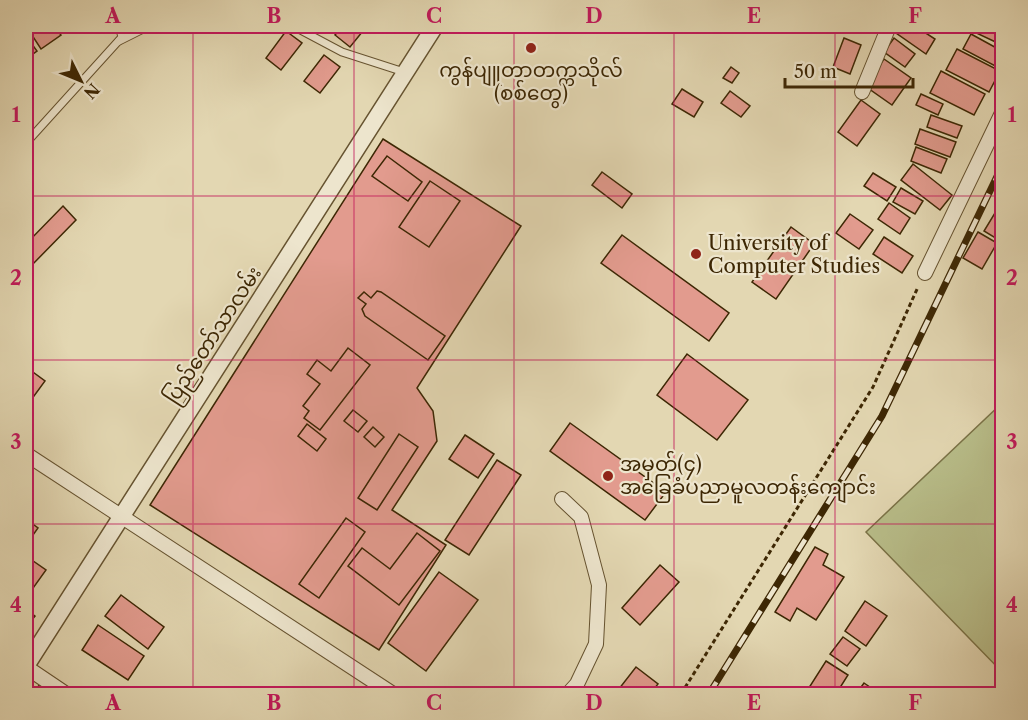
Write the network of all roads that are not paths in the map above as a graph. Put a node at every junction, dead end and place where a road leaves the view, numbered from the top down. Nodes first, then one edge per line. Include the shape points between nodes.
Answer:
1 (119, 26) edge
2 (149, 26) edge
3 (293, 26) edge
4 (435, 26) edge
5 (889, 26) edge
6 (117, 42) junction
7 (405, 73) junction
8 (861, 92) dead end
9 (1002, 113) edge
10 (26, 142) edge
11 (925, 273) road end
12 (26, 454) edge
13 (562, 499) dead end
14 (121, 517) junction
15 (26, 667) edge
16 (66, 694) edge
17 (393, 694) edge
18 (568, 694) edge

1 - 6 lane via 122,37
2 - 6 lane
3 - 7 lane via 342,52
4 - 7 street, ပြည်တော်သာလမ်း
5 - 8 street
6 - 10 lane
7 - 14 street, ပြည်တော်သာလမ်း
9 - 11 street
12 - 14 street
13 - 18 street via 581,518 599,585 596,644
14 - 15 street, ပြည်တော်သာလမ်း
14 - 17 street
15 - 16 street

